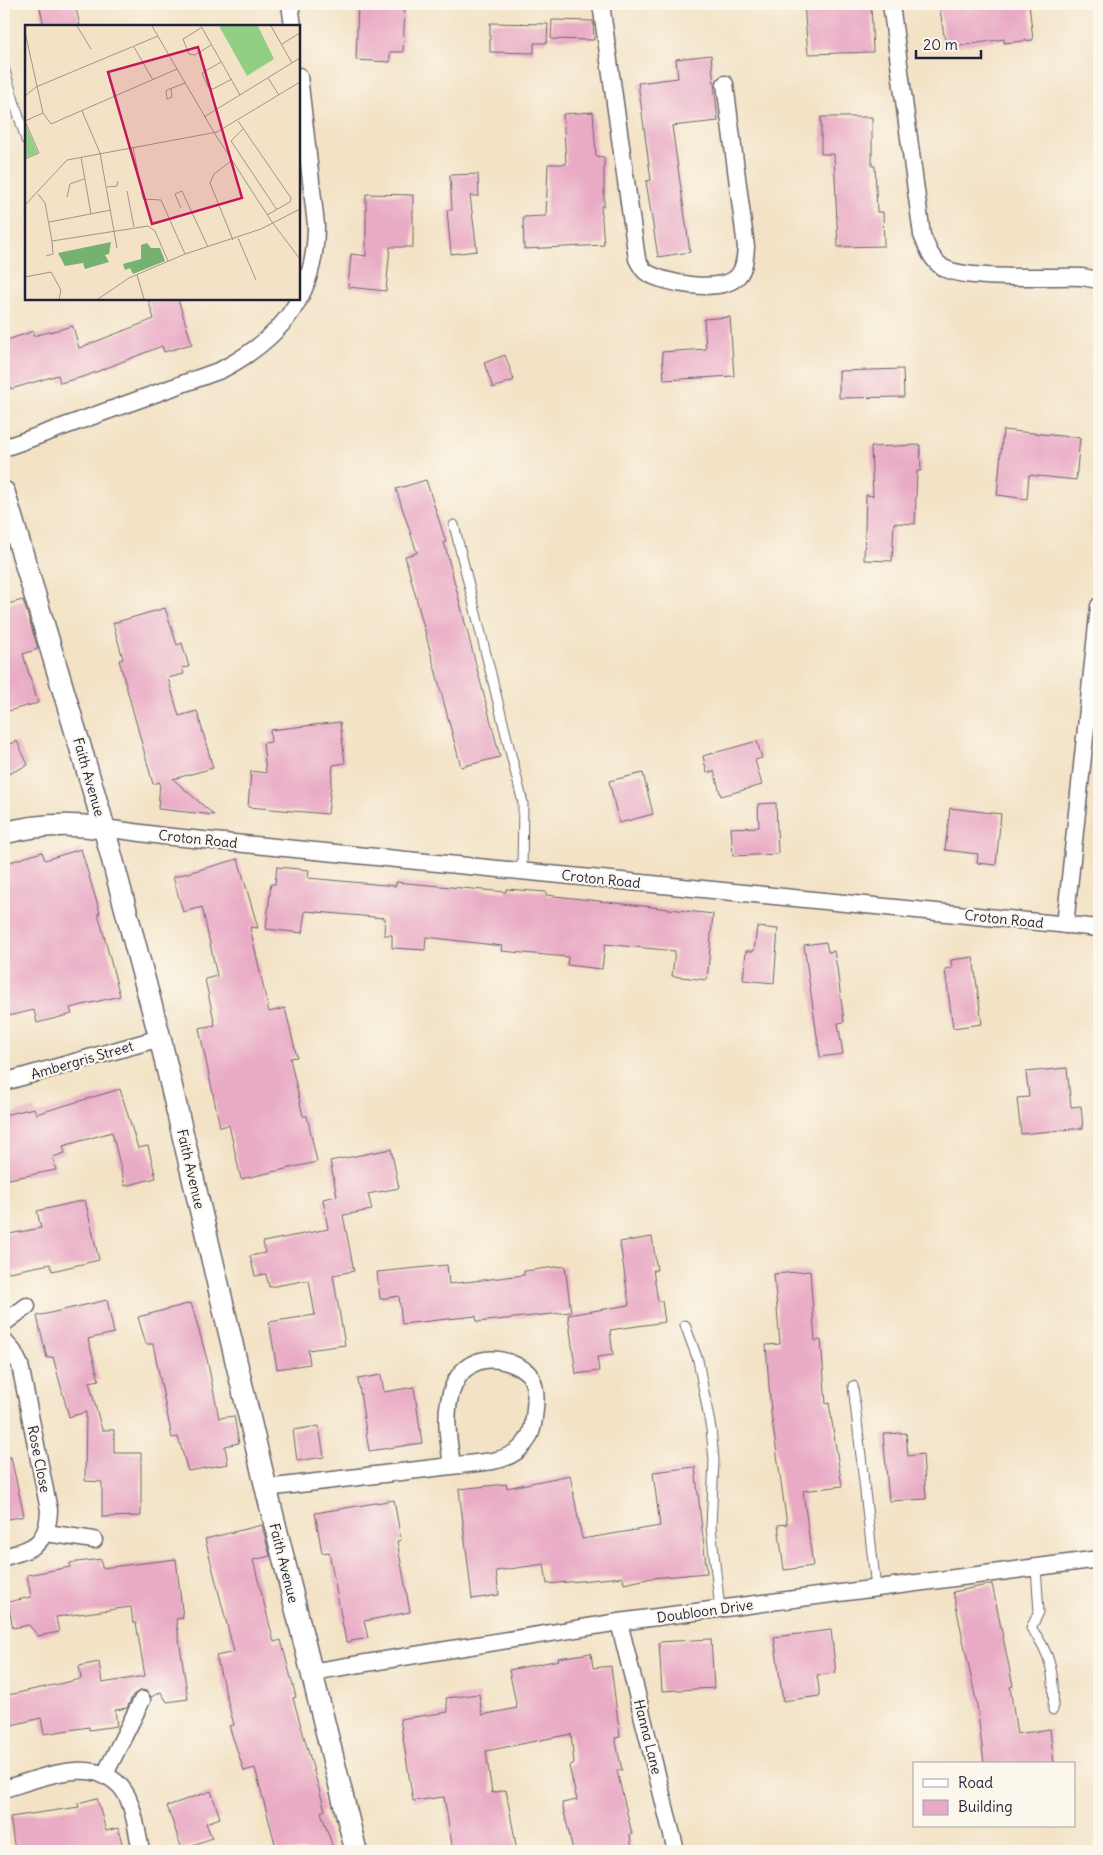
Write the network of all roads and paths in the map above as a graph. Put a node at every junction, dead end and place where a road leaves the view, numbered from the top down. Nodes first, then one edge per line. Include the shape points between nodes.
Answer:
1 (290, 4) edge
2 (601, 4) edge
3 (890, 4) edge
4 (293, 25) edge
5 (4, 68) edge
6 (725, 84) dead end
7 (300, 85) edge
8 (25, 137) edge
9 (1099, 280) edge
10 (300, 299) edge
11 (299, 300) edge
12 (4, 448) edge
13 (4, 492) edge
14 (454, 525) dead end
15 (1099, 606) edge
16 (1095, 693) edge
17 (104, 828) junction
18 (4, 833) edge
19 (522, 871) junction
20 (1065, 925) junction
21 (1099, 928) edge
22 (160, 1038) junction
23 (4, 1082) edge
24 (27, 1306) dead end
25 (4, 1322) edge
26 (685, 1325) dead end
27 (4, 1340) edge
28 (854, 1386) dead end
29 (452, 1464) junction
30 (266, 1488) junction
31 (46, 1533) junction
32 (94, 1540) dead end
33 (4, 1557) edge
34 (1099, 1558) edge
35 (1036, 1567) junction
36 (876, 1588) junction
37 (720, 1609) junction
38 (619, 1622) junction
39 (311, 1672) junction
40 (142, 1700) dead end
41 (1053, 1710) dead end
42 (104, 1776) junction
43 (4, 1789) edge
44 (141, 1851) edge
45 (356, 1851) edge
46 (676, 1851) edge

1 - 4 street
2 - 6 street via 637,259 643,270 652,275 689,285 707,285 730,282 743,269 746,247
3 - 9 street via 922,235 933,259 951,272 969,275
5 - 8 lane
7 - 10 street via 316,225 316,246
11 - 12 street via 278,329 261,345 221,370
13 - 17 street, Faith Avenue
14 - 19 lane via 523,803
15 - 16 street
16 - 20 street
17 - 18 street via 57,824
17 - 19 street, Croton Road
17 - 22 street, Faith Avenue
19 - 20 street, Croton Road
20 - 21 street, Croton Road
22 - 23 street, Ambergris Street
22 - 30 street, Faith Avenue
24 - 25 street
26 - 37 lane via 698,1360 711,1429 714,1460 711,1528
27 - 31 street, Rose Close via 20,1365 48,1503
28 - 36 lane
29 - 29 street via 448,1421 453,1386 460,1374 482,1360 495,1359 523,1368 531,1378 536,1408 532,1432 526,1442 500,1459
29 - 30 street
30 - 39 street, Faith Avenue
31 - 32 street
31 - 33 street via 32,1547
34 - 35 street, Doubloon Drive
35 - 36 street, Doubloon Drive
35 - 41 lane via 1040,1612 1031,1628 1043,1643 1051,1666 1055,1686
36 - 37 street, Doubloon Drive
37 - 38 street, Doubloon Drive
38 - 39 street, Doubloon Drive
38 - 46 street, Hanna Lane
39 - 45 street, Faith Avenue
40 - 42 street
42 - 43 street via 70,1771
42 - 44 street via 126,1794

